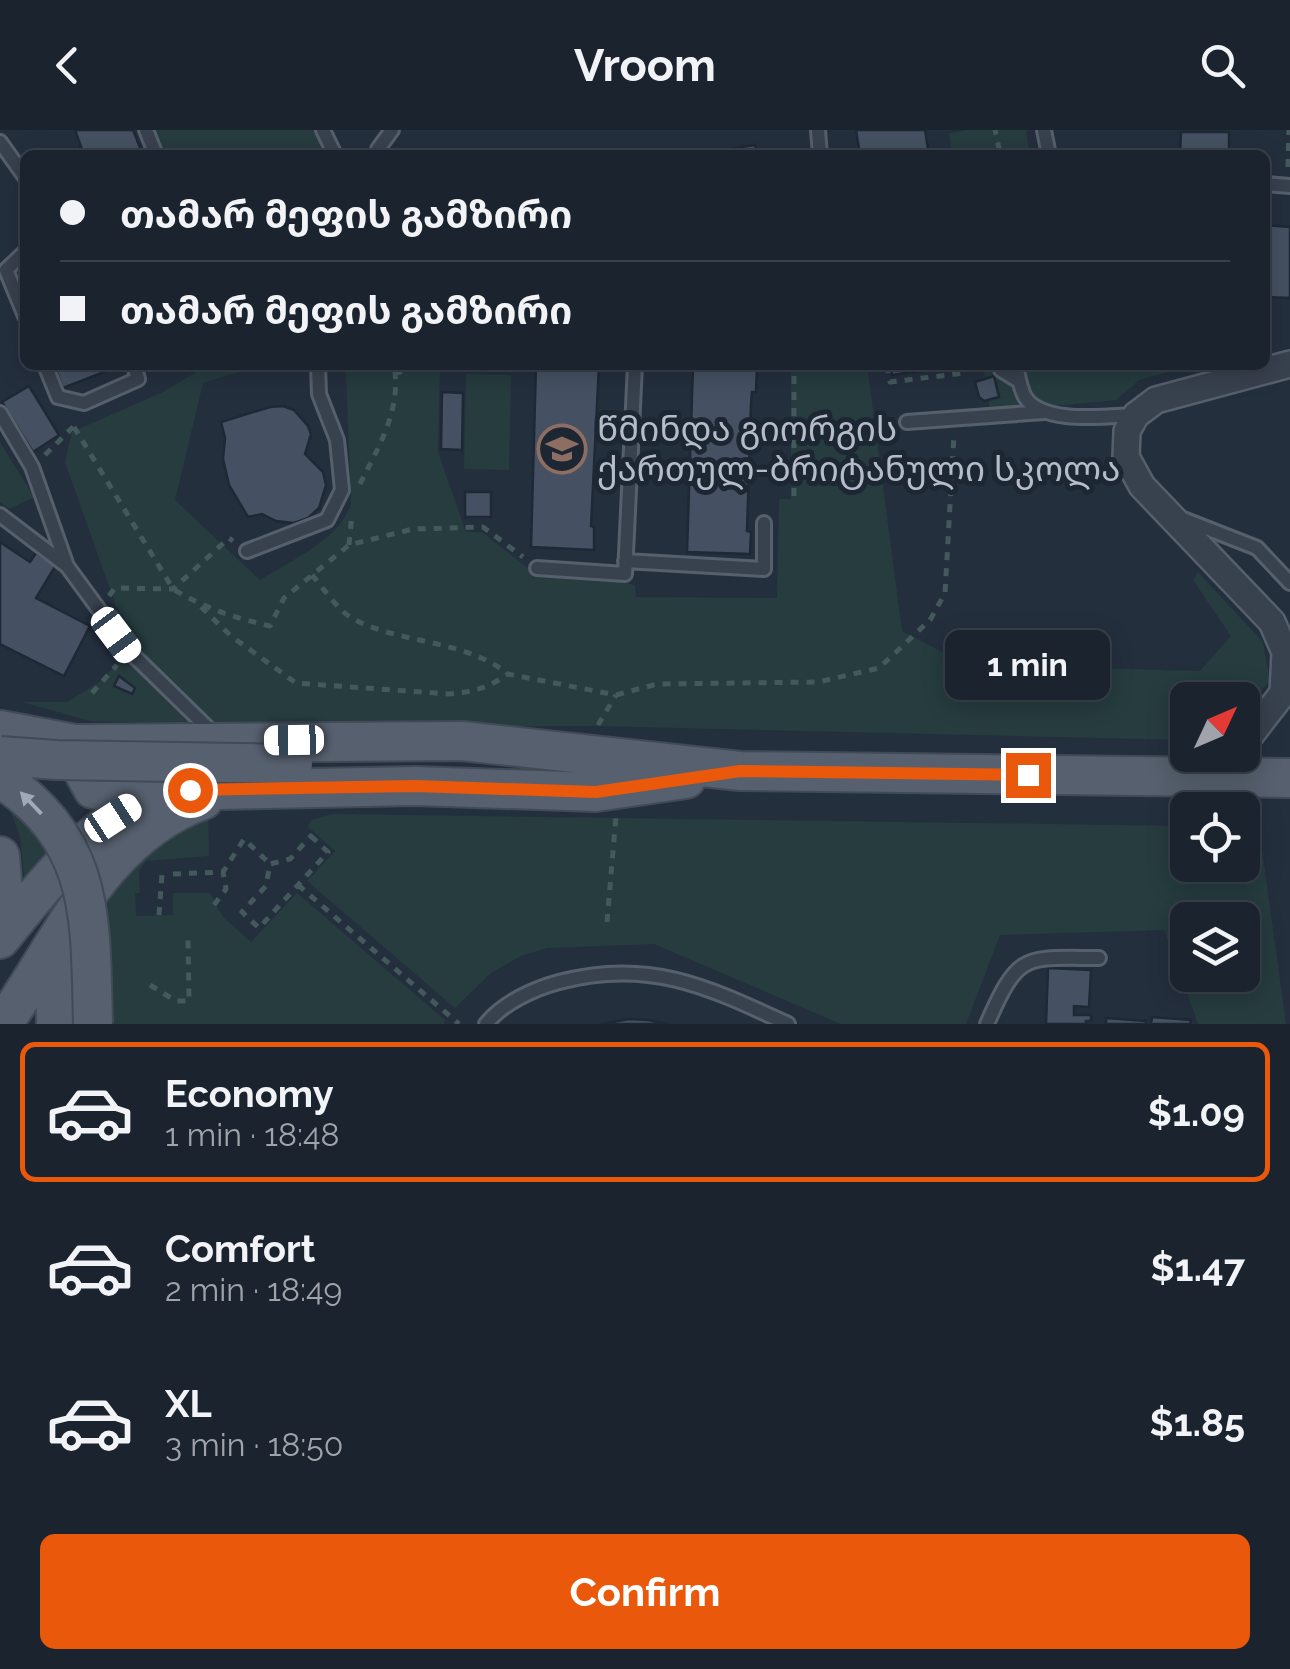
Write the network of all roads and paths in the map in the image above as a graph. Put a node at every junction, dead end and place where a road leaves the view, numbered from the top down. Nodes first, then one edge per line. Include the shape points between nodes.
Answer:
1 (392, 130) edge
2 (1289, 130) edge
3 (0, 142) edge
4 (378, 149) dead end
5 (20, 170) edge
6 (1289, 186) edge
7 (20, 257) edge
8 (20, 304) edge
9 (47, 370) edge
10 (135, 370) edge
11 (318, 370) edge
12 (395, 370) edge
13 (634, 370) edge
14 (794, 370) edge
15 (888, 370) edge
16 (964, 370) edge
17 (1002, 370) edge
18 (1017, 370) edge
19 (1268, 370) edge
20 (1019, 380) junction
21 (1044, 412) junction
22 (0, 413) edge
23 (1136, 415) junction
24 (956, 418) junction
25 (907, 422) dead end
26 (40, 460) dead end
27 (794, 496) dead end
28 (356, 497) dead end
29 (353, 510) dead end
30 (1168, 512) junction
31 (0, 515) edge
32 (764, 522) dead end
33 (222, 544) dead end
34 (348, 545) junction
35 (247, 552) dead end
36 (625, 561) junction
37 (67, 566) junction
38 (537, 568) joint
39 (312, 575) junction
40 (1290, 583) edge
41 (173, 589) junction
42 (199, 605) junction
43 (104, 618) junction
44 (508, 674) junction
45 (616, 694) junction
46 (1260, 723) edge
47 (0, 730) edge
48 (598, 740) junction
49 (222, 742) junction
50 (128, 744) junction
51 (0, 756) edge
52 (1170, 767) edge
53 (740, 771) junction
54 (1258, 772) edge
55 (0, 778) edge
56 (1290, 778) edge
57 (235, 788) junction
58 (167, 791) junction
59 (616, 803) dead end
60 (0, 856) edge
61 (270, 864) junction
62 (222, 872) junction
63 (162, 874) dead end
64 (173, 874) dead end
65 (298, 885) junction
66 (214, 905) dead end
67 (159, 915) dead end
68 (607, 922) dead end
69 (0, 927) edge
70 (63, 930) junction
71 (188, 938) dead end
72 (0, 940) edge
73 (1099, 958) dead end
74 (150, 985) dead end
75 (3, 1024) edge
76 (56, 1024) edge
77 (93, 1024) edge
78 (459, 1024) edge
79 (486, 1024) edge
80 (788, 1024) edge
81 (987, 1024) edge

1 - 4 lane
2 - 6 path
3 - 5 lane
7 - 8 lane via 6,270
9 - 10 lane via 58,397 84,403 138,379
11 - 35 lane via 342,490 326,520
12 - 28 path via 394,410
13 - 36 lane
14 - 27 path
15 - 16 path via 890,382
17 - 20 lane
18 - 20 lane
19 - 23 street via 1156,400
20 - 21 lane via 1026,400
21 - 23 lane
21 - 24 lane
22 - 37 lane via 32,467
23 - 30 street via 1127,431 1126,457
24 - 25 lane
24 - 45 path via 945,594 930,620 878,668 818,682 656,684
26 - 41 path via 74,427
29 - 34 path
30 - 40 lane via 1257,548
30 - 46 street via 1272,622 1285,652 1283,694
31 - 37 lane
32 - 36 lane via 764,570
33 - 41 path
34 - 38 path via 412,529 484,526
34 - 39 path
36 - 38 lane via 624,574
37 - 43 lane
39 - 42 path via 284,598 270,626
39 - 44 path via 351,619 494,662
41 - 42 path
41 - 43 path via 115,588 104,603 110,609
42 - 44 path via 296,682 449,694 490,686
43 - 49 lane
44 - 45 path
45 - 48 path
47 - 50 main road via 76,744
48 - 49 main road
48 - 51 main road, bridge via 452,763
48 - 53 main road
49 - 50 main road
50 - 58 main road via 87,758 81,767 92,789
52 - 53 main road
53 - 57 main road via 596,792
54 - 56 main road
77 -> 55 main road, bridge via 89,912 78,871 38,809
57 - 58 main road
57 - 70 main road via 181,808 140,834 108,865
58 - 72 main road via 113,818
59 - 68 path
60 - 69 main road
61 - 62 path via 244,840
61 - 65 path via 290,859 311,836 328,852
61 - 65 path via 266,886 242,912 259,928
62 - 64 path
62 - 66 path via 226,889
63 - 67 path
65 - 78 path
70 - 75 main road
70 - 76 main road
71 - 74 path via 188,1001 176,1002
73 - 81 lane via 1035,958 1015,971
79 - 80 lane via 543,986 647,972 712,989

